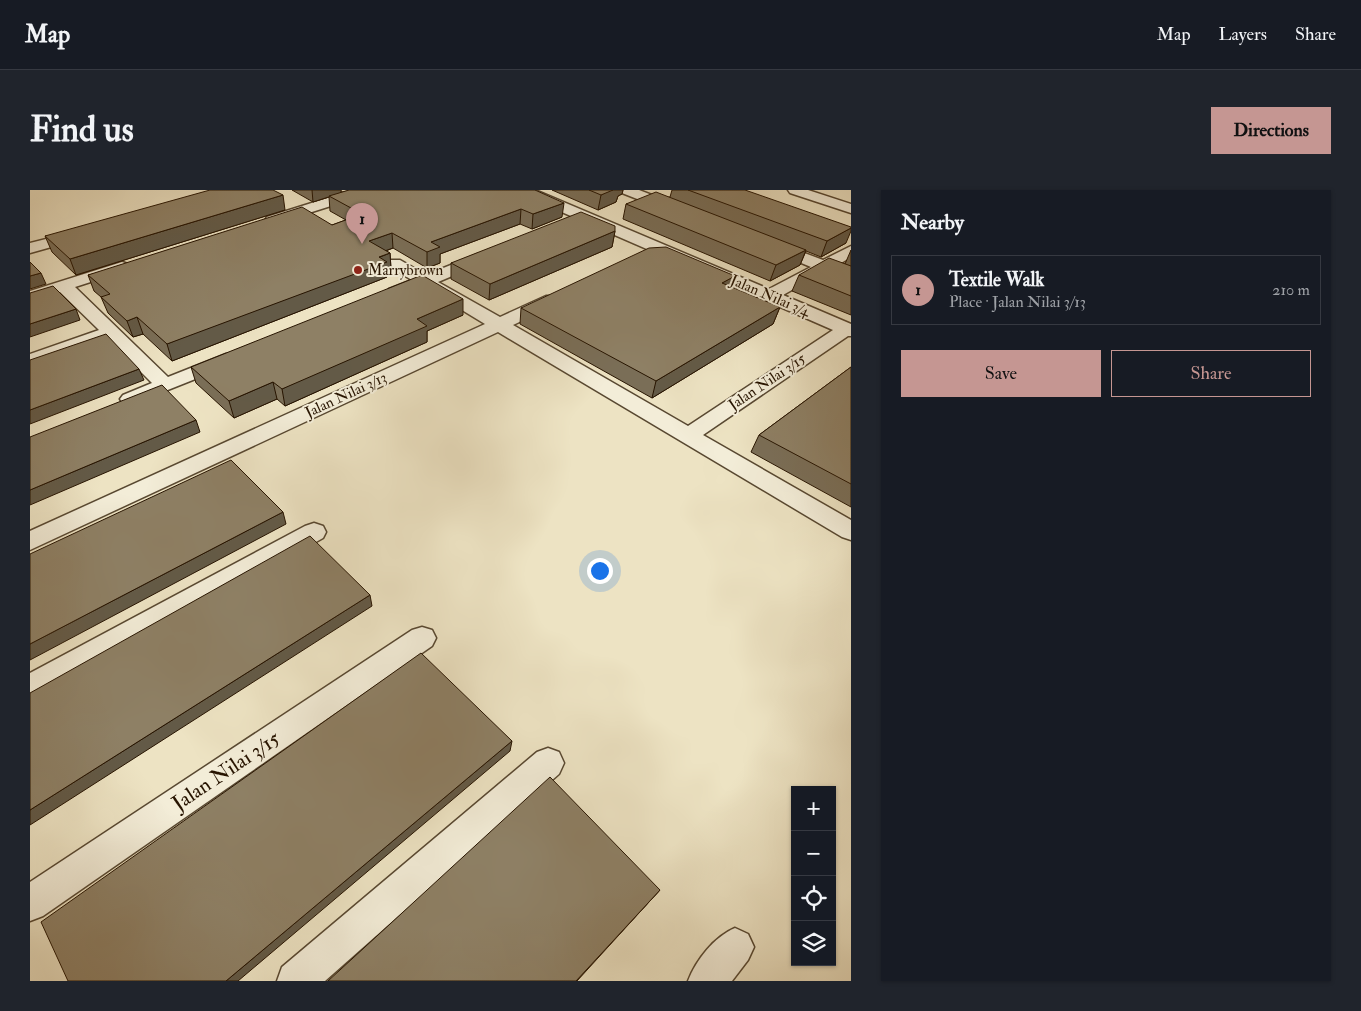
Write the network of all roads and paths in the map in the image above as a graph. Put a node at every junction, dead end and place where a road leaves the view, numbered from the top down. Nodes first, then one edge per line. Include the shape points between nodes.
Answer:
1 (368, 190) edge
2 (523, 190) edge
3 (627, 190) edge
4 (794, 190) edge
5 (668, 193) dead end
6 (288, 200) dead end
7 (652, 200) junction
8 (636, 206) edge
9 (851, 209) edge
10 (304, 210) junction
11 (688, 214) edge
12 (612, 215) dead end
13 (319, 219) edge
14 (590, 219) junction
15 (566, 223) edge
16 (258, 224) edge
17 (95, 230) edge
18 (760, 242) edge
19 (30, 248) edge
20 (662, 249) junction
21 (851, 251) edge
22 (496, 252) edge
23 (636, 261) edge
24 (138, 262) edge
25 (394, 263) dead end
26 (824, 266) junction
27 (851, 277) edge
28 (424, 281) junction
29 (64, 286) junction
30 (567, 293) edge
31 (30, 296) edge
32 (769, 296) junction
33 (378, 300) edge
34 (498, 325) junction
35 (849, 330) edge
36 (111, 332) junction
37 (239, 355) edge
38 (30, 360) edge
39 (165, 385) junction
40 (111, 406) edge
41 (688, 435) junction
42 (851, 531) edge
43 (314, 532) dead end
44 (30, 542) edge
45 (422, 638) dead end
46 (30, 688) edge
47 (548, 762) dead end
48 (30, 903) edge
49 (735, 947) dead end
50 (296, 981) edge
51 (707, 981) edge

1 - 10 street
2 - 14 street, Jalan Nilai 3/4
3 - 7 street
4 - 9 street
5 - 7 street
6 - 10 street
7 - 8 street
7 - 11 street
10 - 13 street
10 - 16 street
12 - 14 street
14 - 15 street
14 - 20 street, Jalan Nilai 3/4
17 - 19 street
18 - 26 street
20 - 23 street
20 - 32 street, Jalan Nilai 3/4
21 - 26 street
22 - 28 street
24 - 29 street
25 - 28 street
26 - 27 street
26 - 32 street
28 - 33 street
28 - 34 street
29 - 31 street
29 - 36 street
30 - 34 street, Jalan Nilai 3/13
32 - 35 street, Jalan Nilai 3/4
34 - 41 street
34 - 44 street, Jalan Nilai 3/13
35 - 41 street, Jalan Nilai 3/15
36 - 38 street
36 - 39 street
37 - 39 street
39 - 40 lane
41 - 42 street
43 - 46 street
45 - 48 street, Jalan Nilai 3/15
47 - 50 street
49 - 51 street

